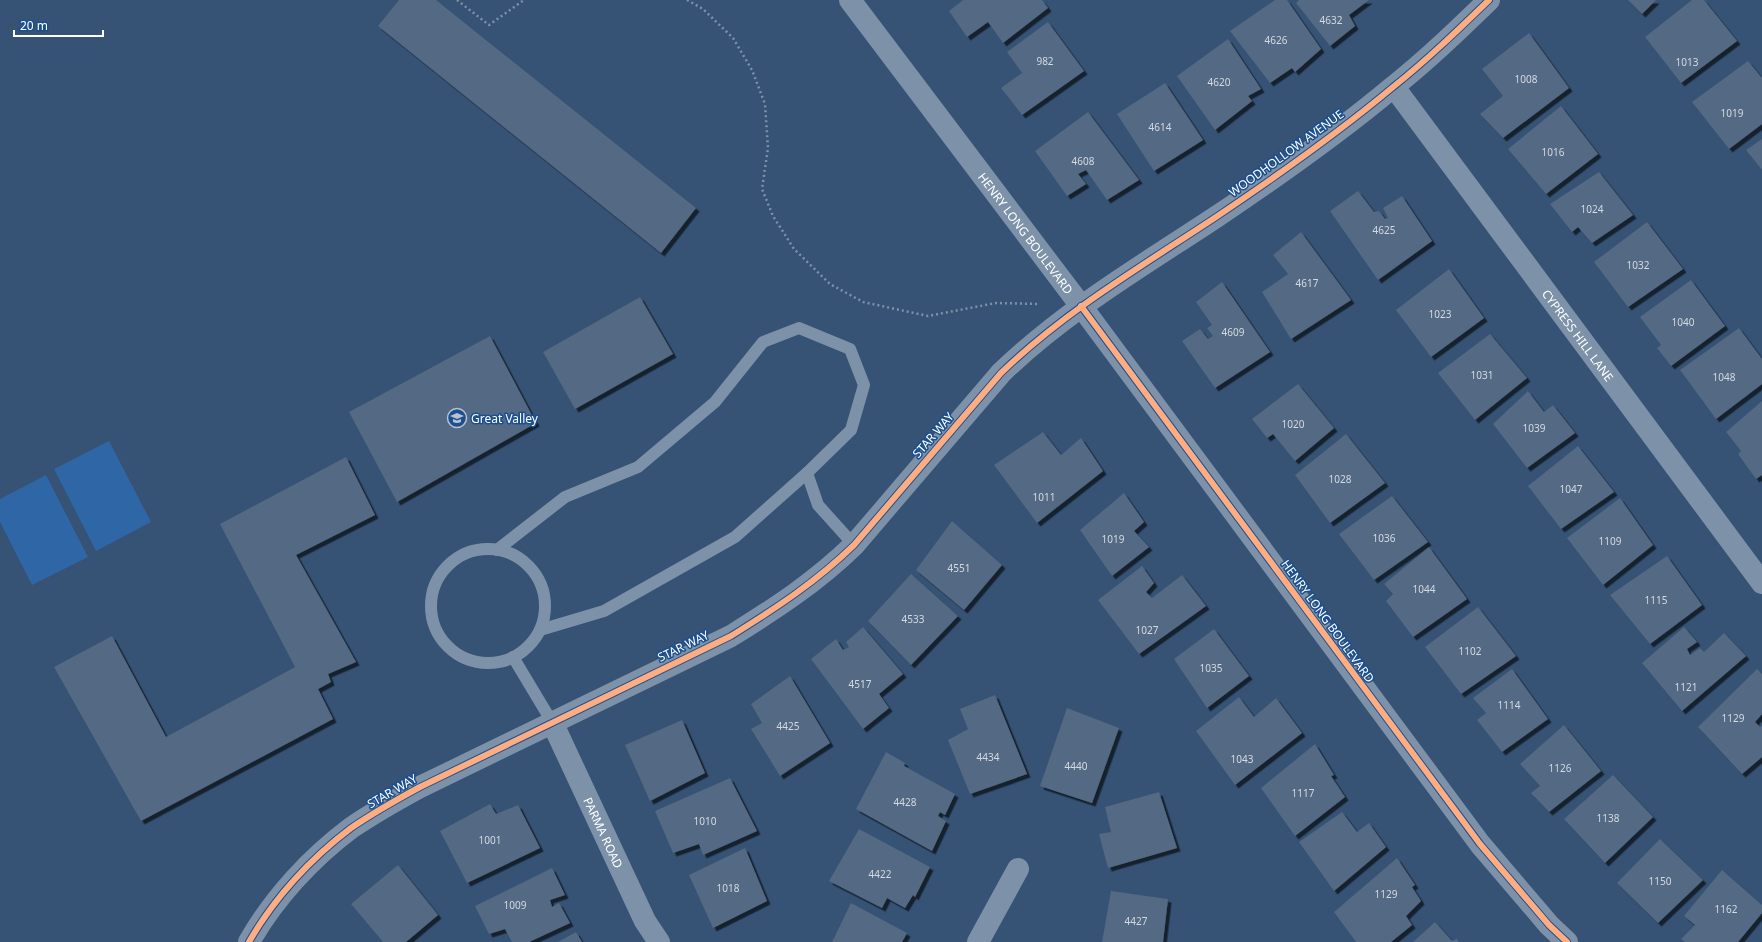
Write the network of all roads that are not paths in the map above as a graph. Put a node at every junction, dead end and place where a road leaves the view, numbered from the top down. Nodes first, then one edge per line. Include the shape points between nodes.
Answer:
1 (850, 0) edge
2 (1490, 0) edge
3 (1394, 87) junction
4 (1081, 306) junction
5 (807, 473) junction
6 (854, 545) junction
7 (497, 550) junction
8 (1762, 583) edge
9 (540, 630) junction
10 (513, 657) junction
11 (552, 722) junction
12 (1018, 869) dead end
13 (249, 942) edge
14 (659, 942) edge
15 (978, 942) edge
16 (1567, 942) edge

1 - 4 street, HENRY LONG BOULEVARD
2 - 3 street, WOODHOLLOW AVENUE
3 - 4 street, WOODHOLLOW AVENUE via 1286,169
3 - 8 street, CYPRESS HILL LANE
4 - 6 street, STAR WAY via 1001,373
4 - 16 street, HENRY LONG BOULEVARD via 1480,844
5 - 6 lane via 818,505
5 - 7 lane via 851,430 864,385 850,349 800,328 763,342 715,402 638,467 565,497
5 - 9 lane via 735,537 604,611
6 - 11 street, STAR WAY via 805,588 731,636
7 - 9 lane via 514,555 528,565 539,579 545,613
7 - 10 lane via 472,552 450,564 436,584 432,608 438,632 445,643 465,658 489,663 502,662
9 - 10 lane via 529,646
10 - 11 lane
11 - 13 street, STAR WAY via 420,787 352,828 318,856 289,888
11 - 14 street, PARMA ROAD via 645,921
12 - 15 street

